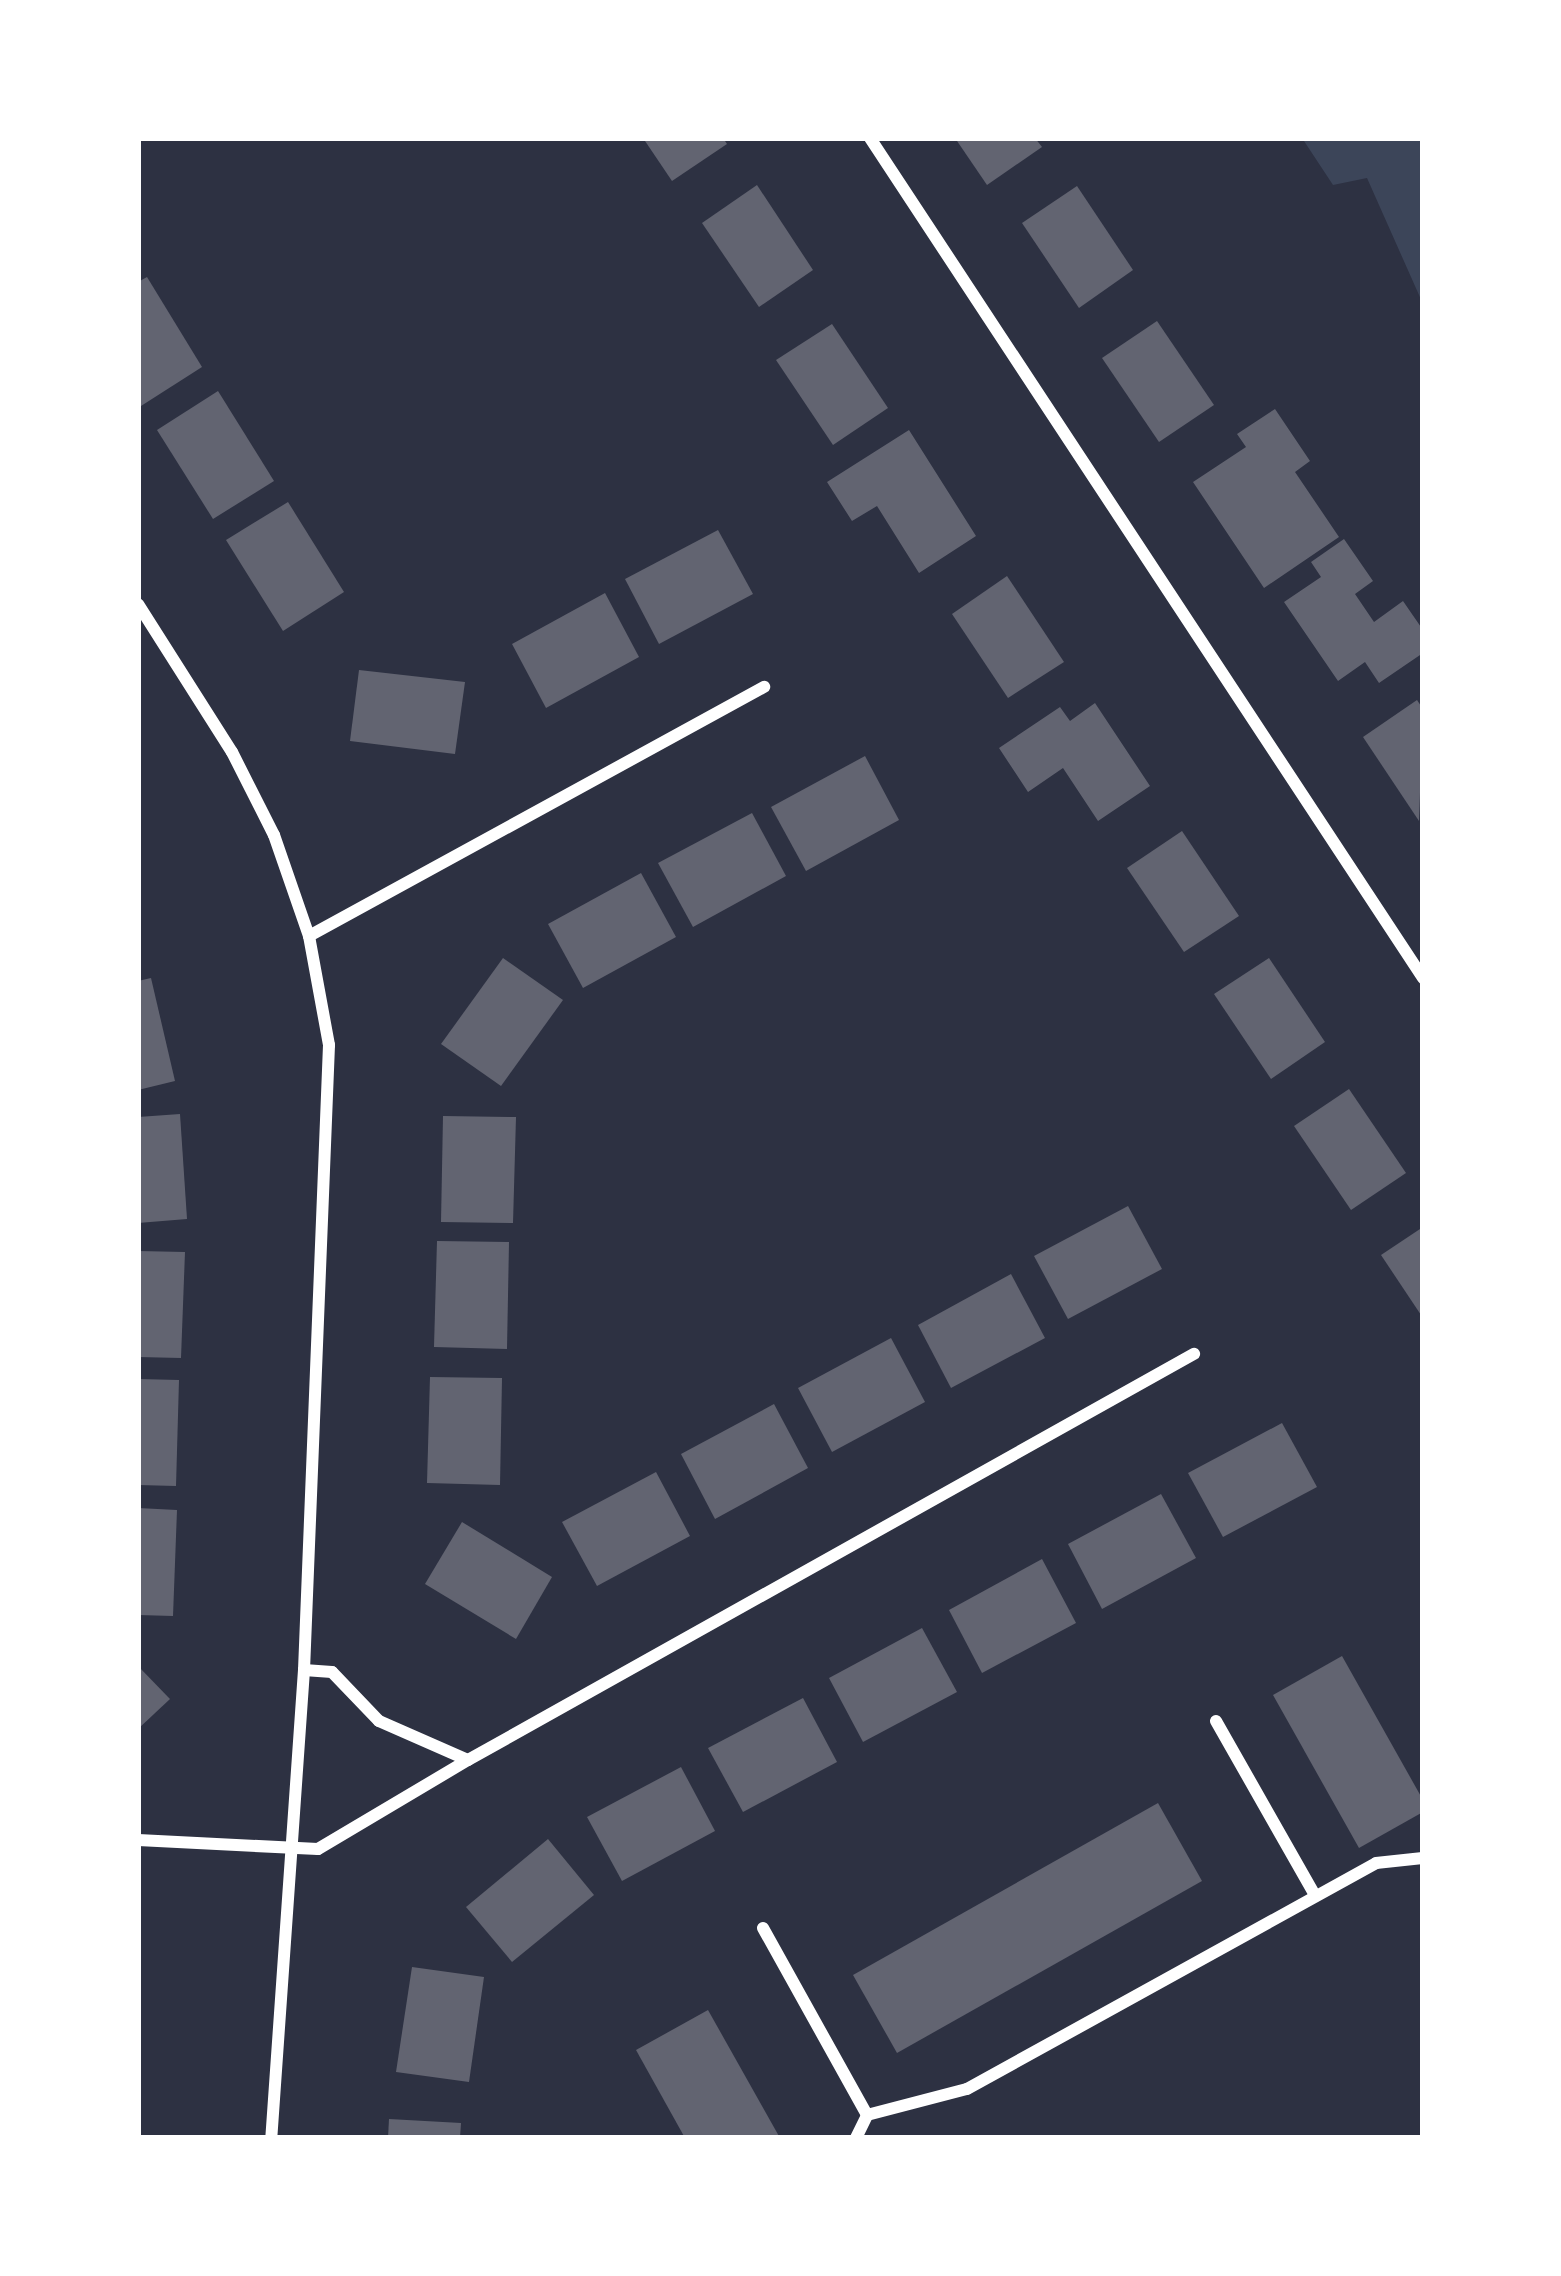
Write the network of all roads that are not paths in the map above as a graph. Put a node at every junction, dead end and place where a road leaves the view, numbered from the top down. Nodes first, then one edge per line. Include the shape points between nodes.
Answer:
1 (870, 138) edge
2 (138, 604) edge
3 (764, 687) dead end
4 (309, 936) junction
5 (1423, 978) edge
6 (1194, 1354) dead end
7 (304, 1670) junction
8 (1216, 1721) dead end
9 (468, 1760) junction
10 (138, 1840) edge
11 (293, 1849) junction
12 (1423, 1858) edge
13 (1315, 1895) junction
14 (763, 1928) dead end
15 (868, 2115) junction
16 (272, 2138) edge
17 (856, 2138) edge

1 - 5 street
2 - 4 street via 257,799
3 - 4 street
4 - 7 street via 332,1112
6 - 9 street
7 - 9 street via 332,1672 379,1721
7 - 11 street
8 - 13 street
9 - 11 street via 318,1849
10 - 11 street
11 - 16 street
12 - 13 street via 1376,1864
13 - 15 street via 967,2089
14 - 15 street
15 - 17 street

